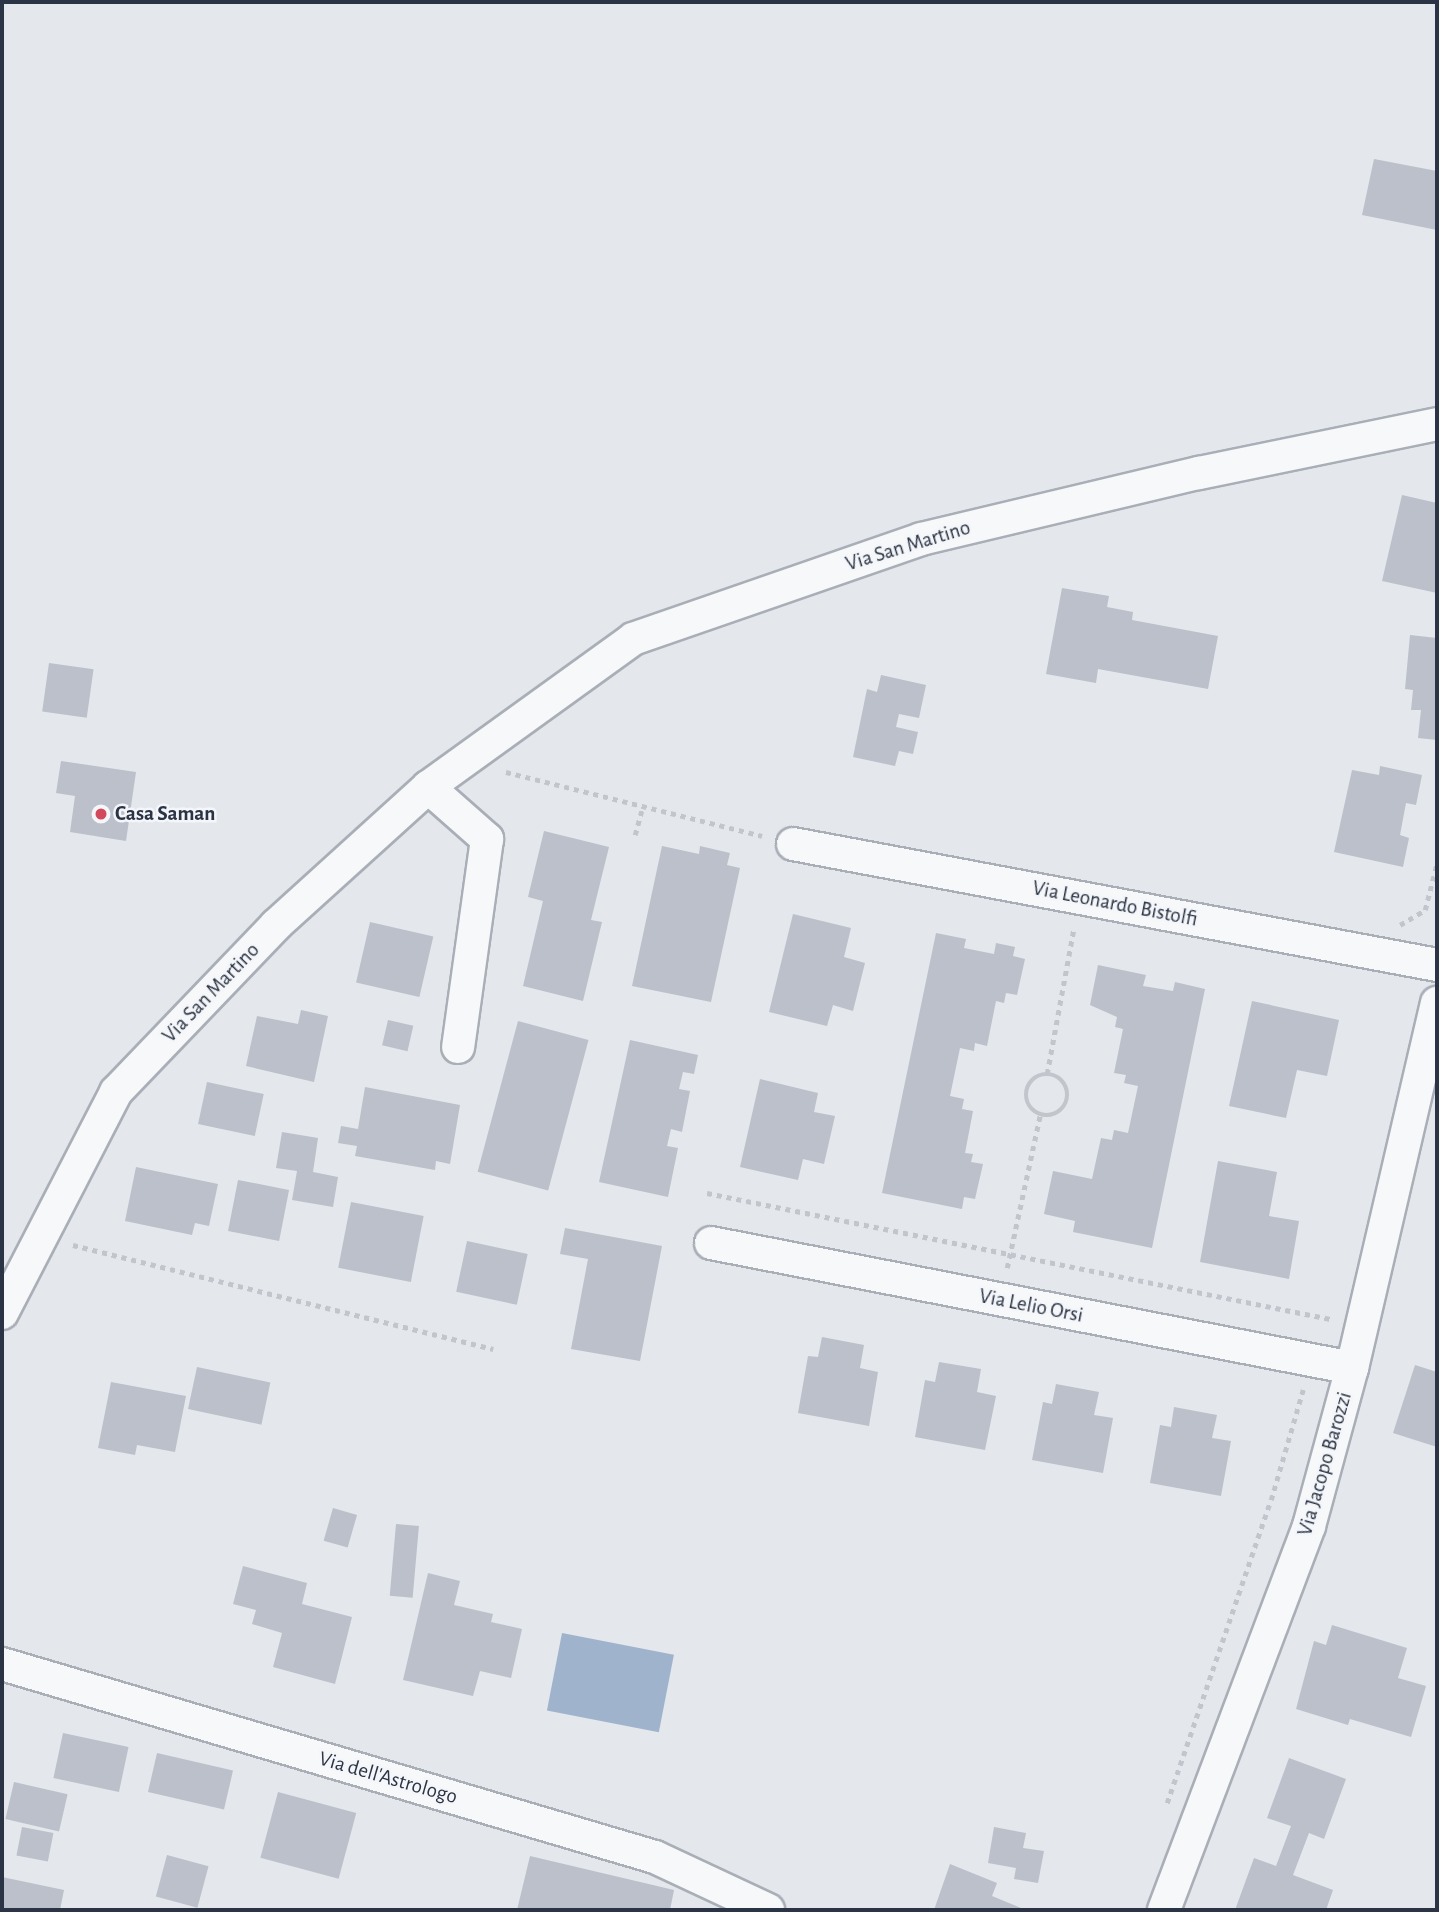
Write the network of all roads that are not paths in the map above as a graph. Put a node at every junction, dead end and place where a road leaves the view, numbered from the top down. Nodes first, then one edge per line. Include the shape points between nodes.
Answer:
1 (1437, 424) edge
2 (428, 787) junction
3 (793, 844) road end
4 (1437, 965) edge
5 (1437, 1003) edge
6 (458, 1047) dead end
7 (711, 1243) dead end
8 (2, 1313) edge
9 (1352, 1368) junction
10 (2, 1664) edge
11 (768, 1910) edge
12 (1164, 1910) edge

1 - 2 street, Via San Martino via 1199,473 908,543 633,639
2 - 6 street via 487,839
2 - 8 street, Via San Martino via 276,925 116,1092
3 - 4 street, Via Leonardo Bistolfi
5 - 9 street, Via Jacopo Barozzi
7 - 9 street, Via Lelio Orsi
9 - 12 street, Via Jacopo Barozzi via 1309,1526
10 - 11 street, Via dell'Astrologo via 655,1857

